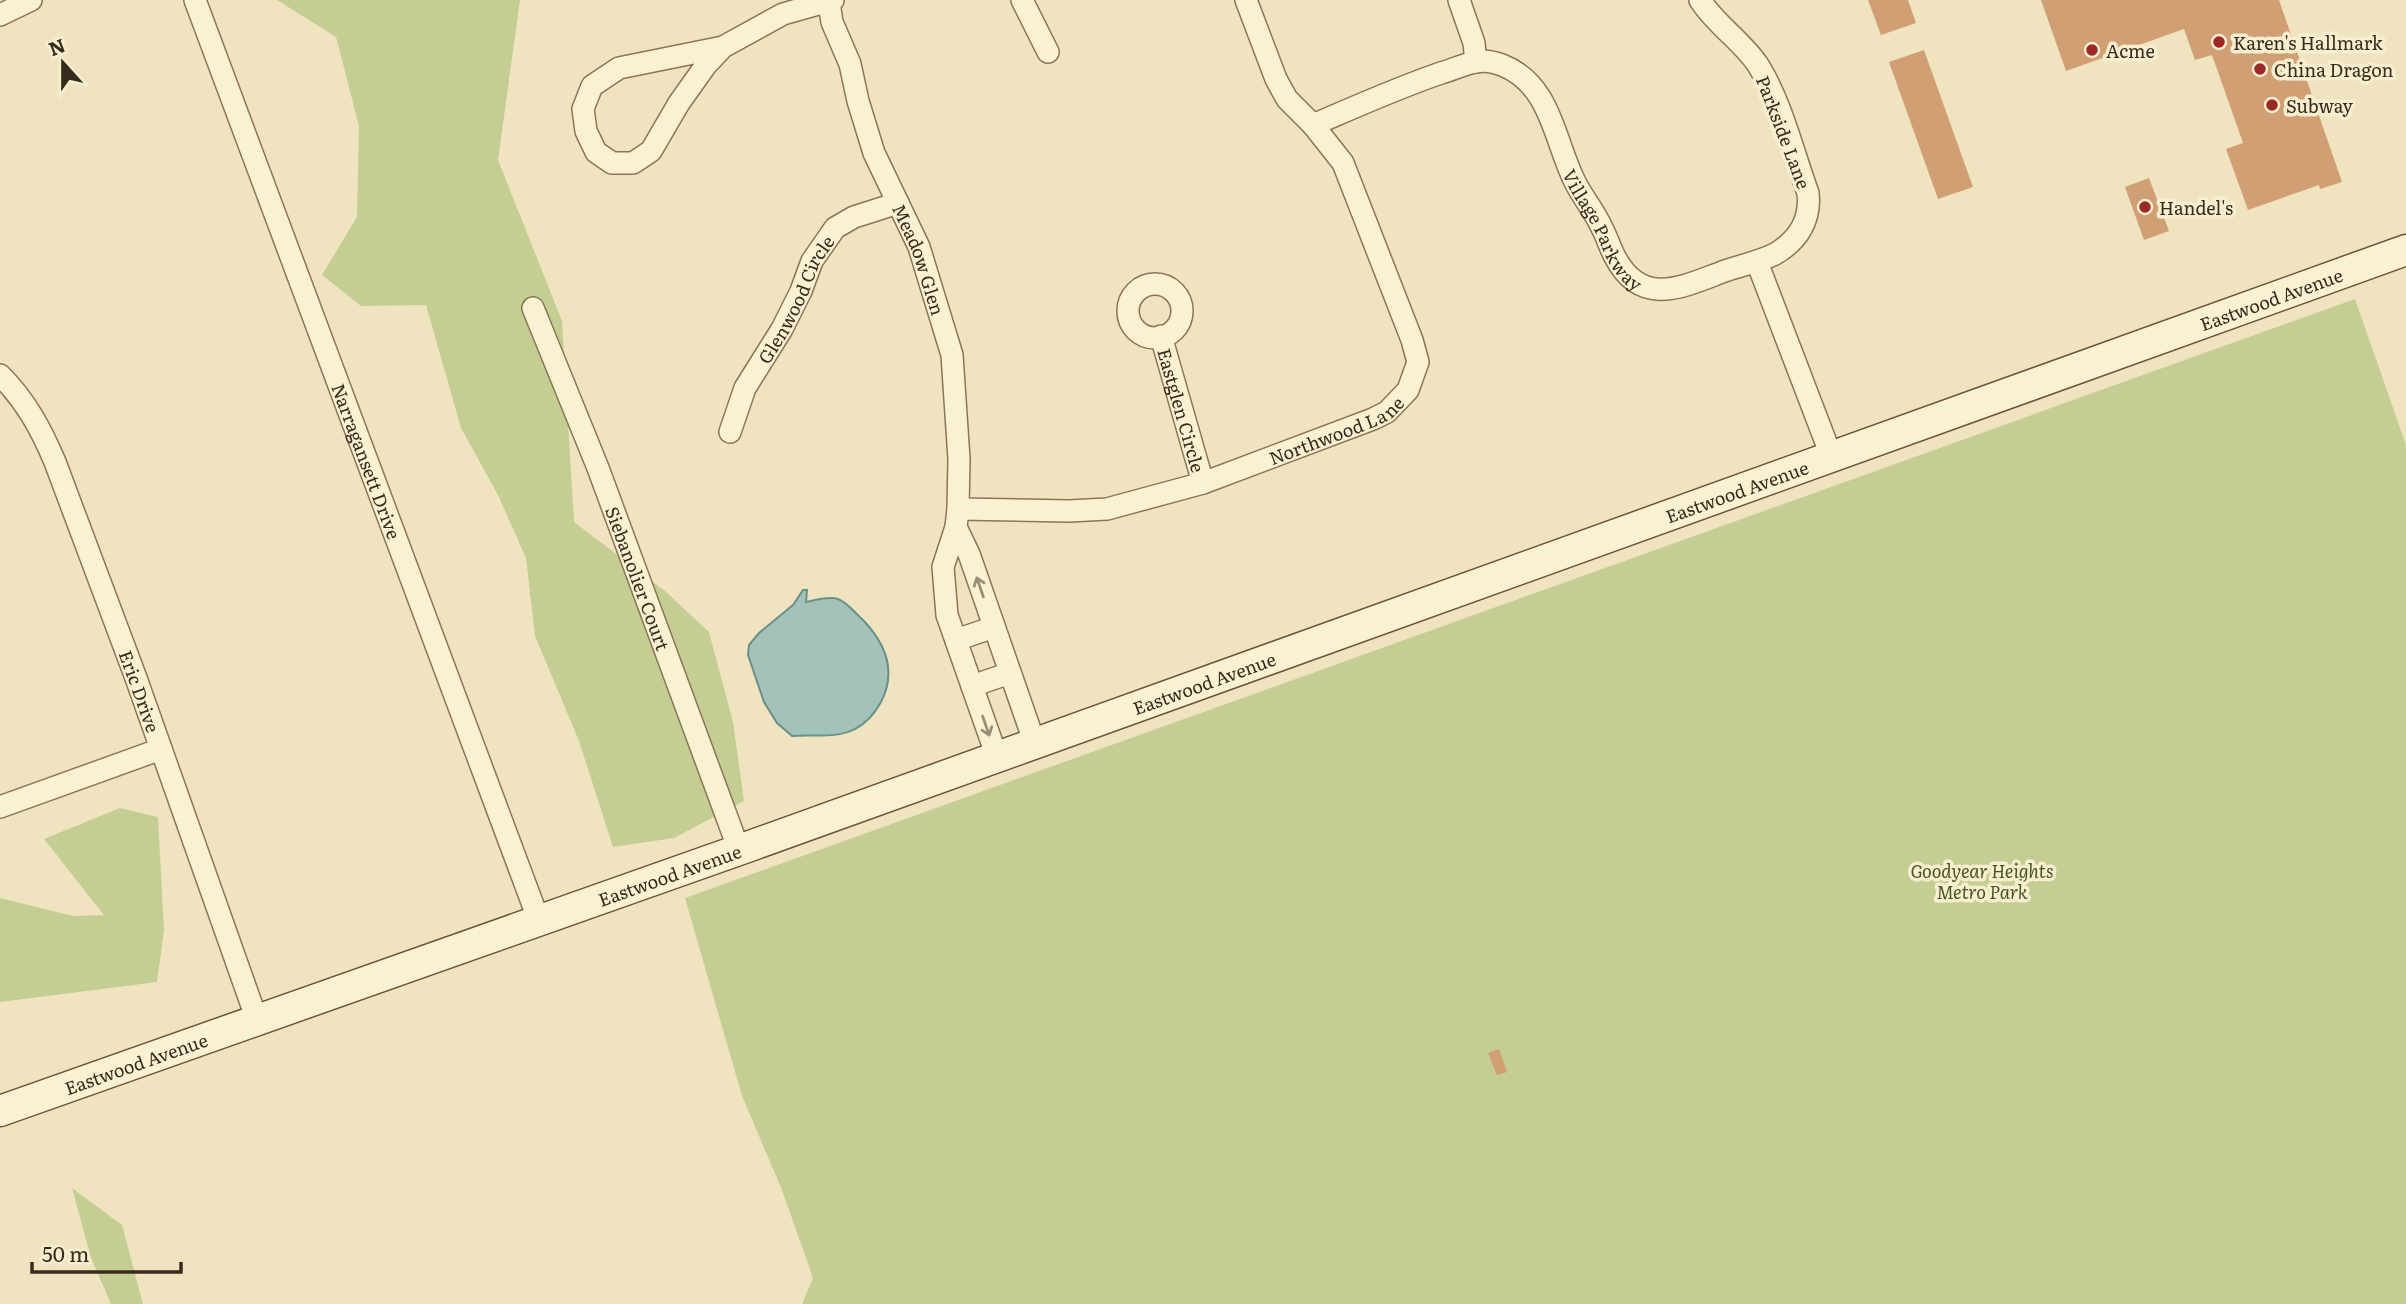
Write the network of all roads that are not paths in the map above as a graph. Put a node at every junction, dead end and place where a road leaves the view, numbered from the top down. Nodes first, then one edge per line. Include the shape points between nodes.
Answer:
1 (31, 0) edge
2 (195, 0) edge
3 (1022, 0) edge
4 (1246, 0) edge
5 (1459, 0) edge
6 (1700, 0) edge
7 (831, 1) edge
8 (0, 15) edge
9 (723, 47) junction
10 (1048, 52) dead end
11 (1476, 62) junction
12 (1313, 125) junction
13 (898, 203) junction
14 (2406, 250) edge
15 (1757, 262) junction
16 (533, 308) dead end
17 (1160, 336) dead end
18 (0, 375) edge
19 (730, 432) dead end
20 (1832, 458) junction
21 (1203, 483) junction
22 (957, 518) junction
23 (994, 627) junction
24 (956, 640) junction
25 (1010, 673) junction
26 (972, 687) junction
27 (1035, 744) junction
28 (161, 749) junction
29 (997, 757) junction
30 (0, 807) edge
31 (739, 850) junction
32 (539, 921) junction
33 (257, 1020) junction
34 (0, 1111) edge

1 - 8 street
2 - 32 street, Narragansett Drive
3 - 10 street
4 - 12 street, Northwood Lane via 1276,79 1287,99
5 - 11 street
6 - 15 street, Parkside Lane via 1759,68 1808,192 1808,216 1797,235 1783,249
7 - 9 street via 783,13
7 - 13 street, Meadow Glen via 832,22 850,64 874,153
9 - 9 street via 679,103 651,151 633,163 612,163 596,152 583,109 592,86 619,68
11 - 12 street, Village Parkway
11 - 15 street, Village Parkway via 1512,70 1535,89 1576,184 1628,276 1657,290 1668,290
12 - 21 street, Northwood Lane via 1343,163 1418,362 1408,390 1387,412
13 - 19 street, Glenwood Circle via 854,217 835,229 812,261 782,329 745,388
13 - 22 street, Meadow Glen via 919,247 952,355 959,459
14 - 20 street, Eastwood Avenue
15 - 20 street
16 - 31 street, Siebanolier Court via 603,481
17 - 21 street, Eastglen Circle
18 - 28 street, Eric Drive via 19,394 43,434
20 - 27 street, Eastwood Avenue
21 - 22 street, Northwood Lane via 1107,509
23 -> 22 street, Meadow Glen
22 - 24 street, Meadow Glen via 943,567 947,615
23 - 24 street
23 - 25 street, Meadow Glen
24 - 26 street, Meadow Glen
25 - 26 street
25 - 27 street, Meadow Glen
26 -> 29 street, Meadow Glen
27 - 29 street, Eastwood Avenue
28 - 30 street
28 - 33 street, Eric Drive
29 - 31 street, Eastwood Avenue
31 - 32 street, Eastwood Avenue
32 - 33 street, Eastwood Avenue
33 - 34 street, Eastwood Avenue

